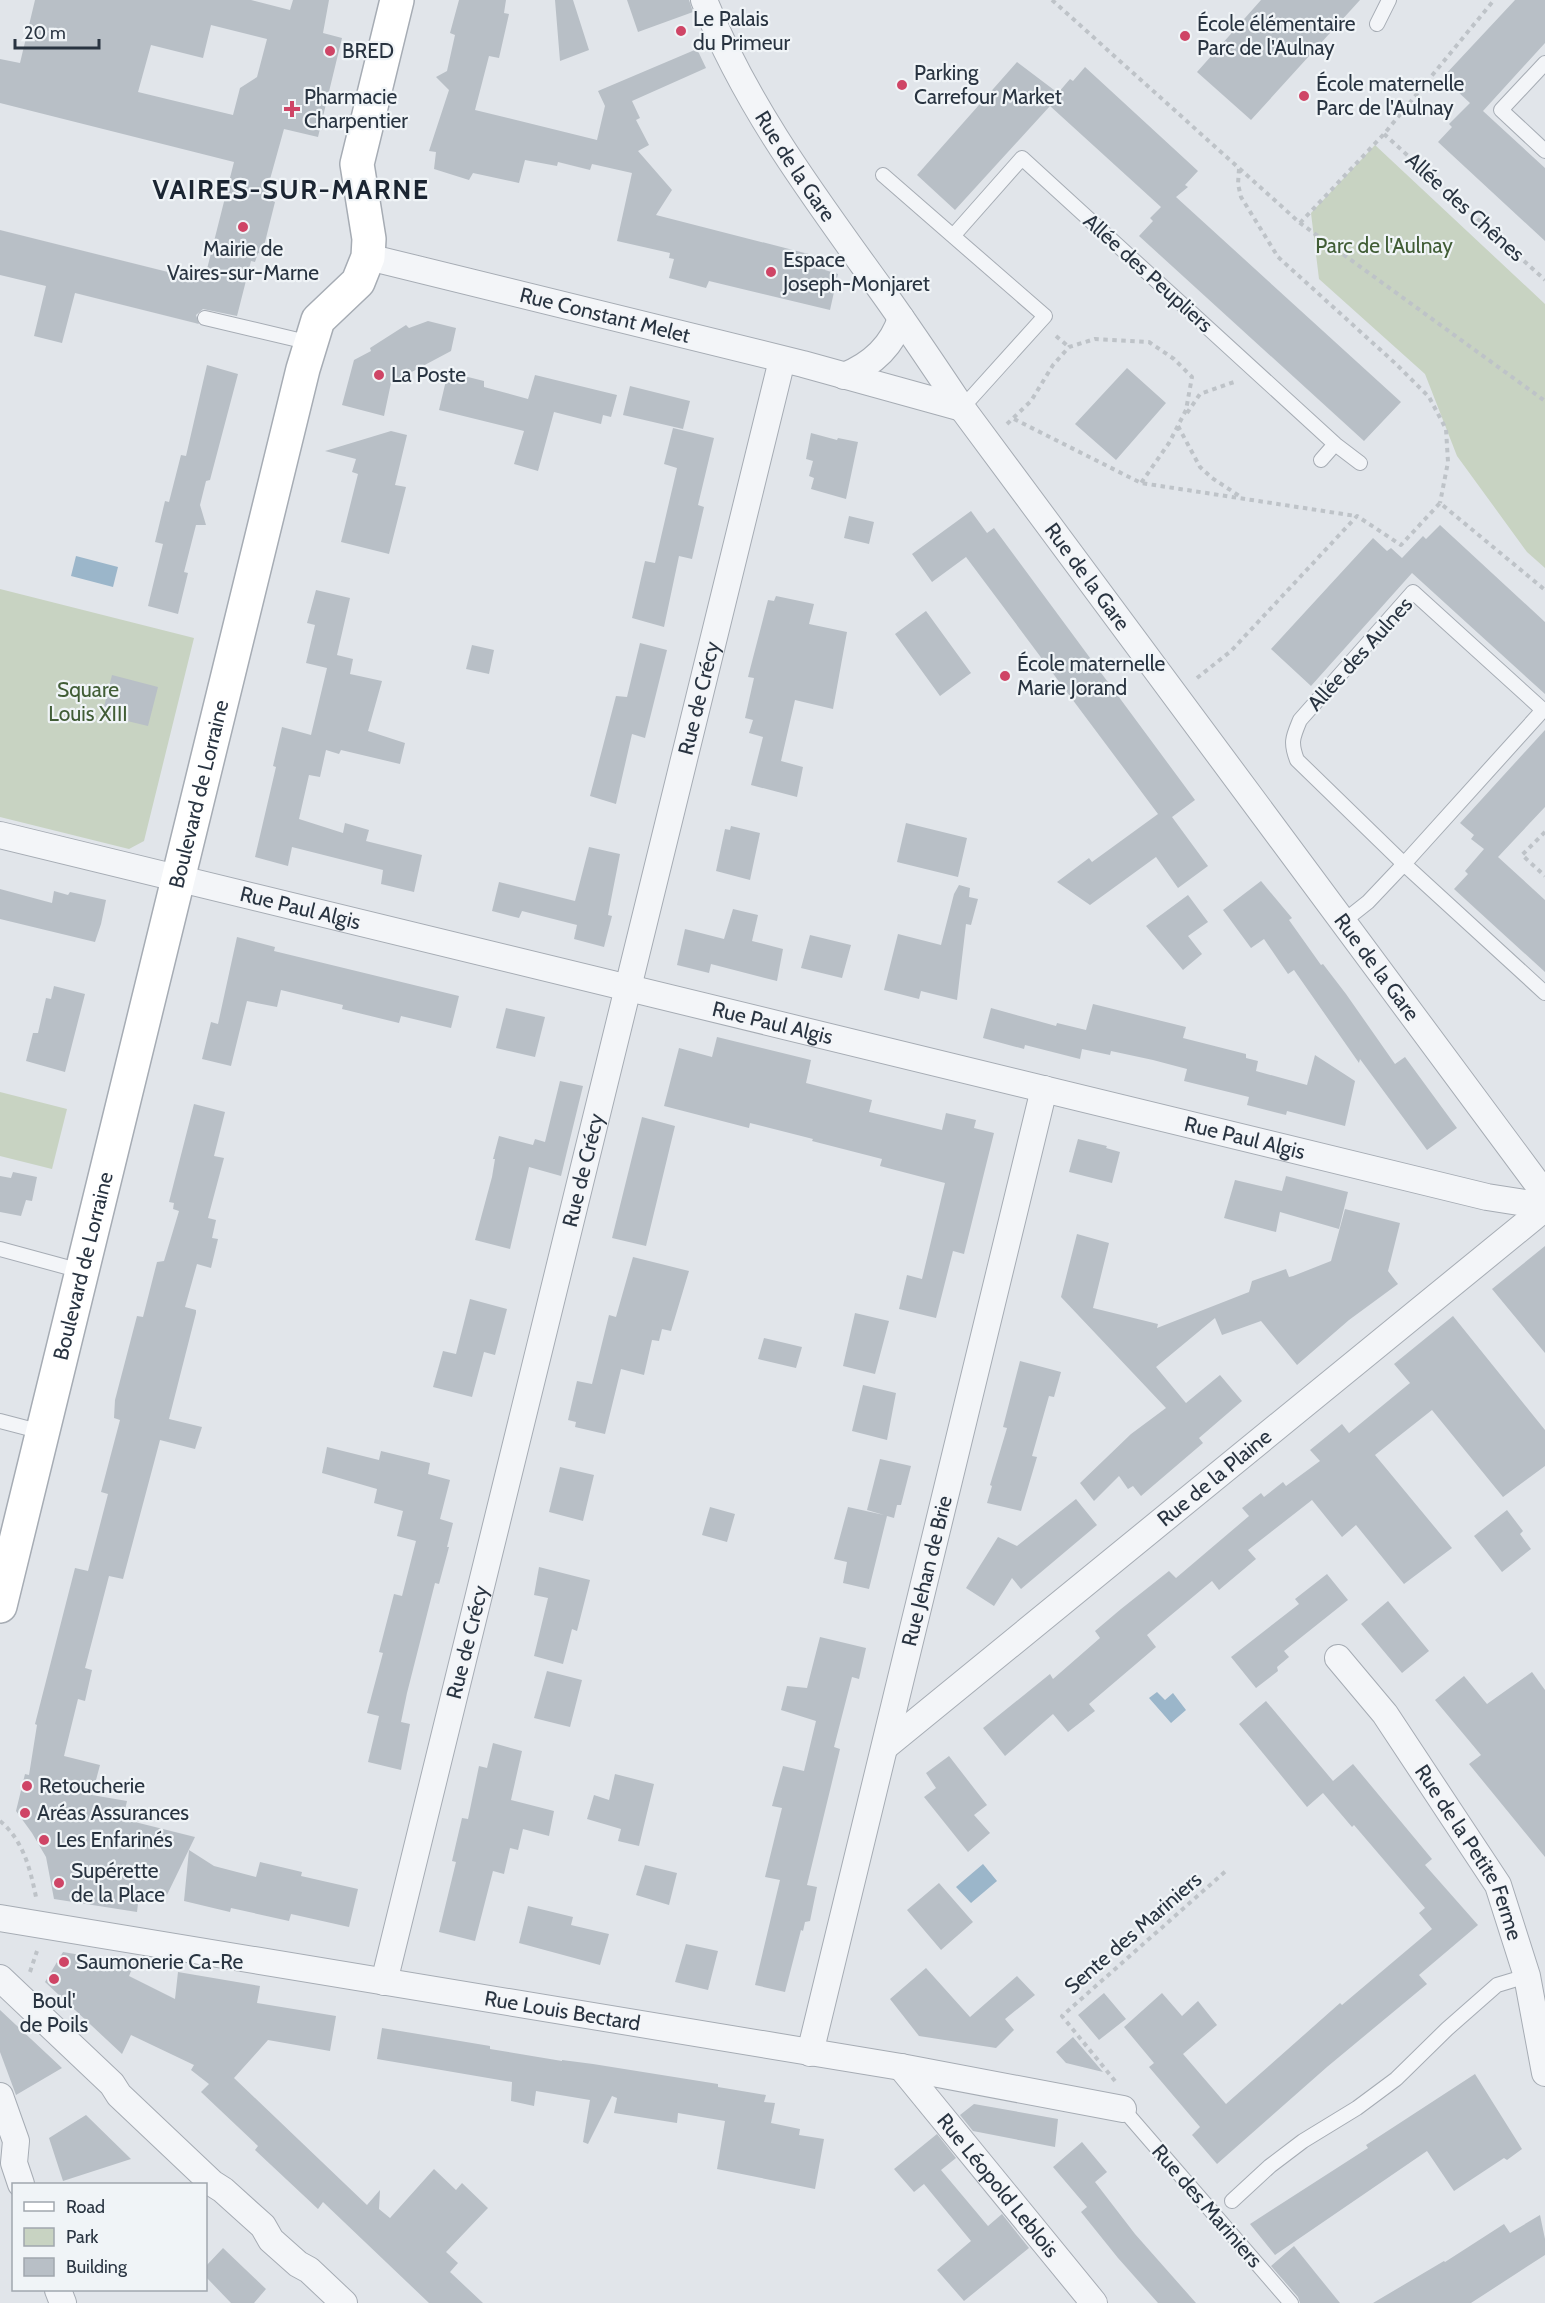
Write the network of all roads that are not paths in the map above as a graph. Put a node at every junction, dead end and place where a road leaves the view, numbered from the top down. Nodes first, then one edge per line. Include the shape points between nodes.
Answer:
1 (397, 0) edge
2 (704, 0) edge
3 (1389, 0) edge
4 (1377, 24) dead end
5 (1545, 63) edge
6 (1545, 151) edge
7 (883, 175) dead end
8 (953, 236) junction
9 (368, 258) junction
10 (205, 318) dead end
11 (901, 318) junction
12 (311, 343) junction
13 (782, 360) junction
14 (844, 376) junction
15 (962, 408) junction
16 (1335, 444) junction
17 (1322, 460) dead end
18 (1360, 463) dead end
19 (0, 835) edge
20 (1404, 864) junction
21 (178, 879) junction
22 (1344, 921) junction
23 (628, 988) junction
24 (1545, 993) edge
25 (1044, 1089) junction
26 (1545, 1194) edge
27 (1545, 1203) edge
28 (1545, 1208) edge
29 (0, 1249) edge
30 (81, 1271) junction
31 (0, 1421) edge
32 (42, 1432) junction
33 (0, 1606) edge
34 (1338, 1658) dead end
35 (886, 1746) junction
36 (0, 1918) edge
37 (1536, 1970) edge
38 (384, 1982) junction
39 (6, 1985) edge
40 (810, 2053) junction
41 (901, 2067) junction
42 (1545, 2073) edge
43 (0, 2096) edge
44 (1123, 2109) joint
45 (21, 2183) edge
46 (1232, 2201) dead end
47 (344, 2303) edge
48 (1095, 2303) edge
49 (1291, 2303) edge

1 - 9 main road, Boulevard de Lorraine via 357,164 369,239
2 - 11 street, Rue de la Gare via 743,84 768,126
3 - 4 lane
5 - 6 lane via 1501,111
7 - 8 lane
8 - 15 lane via 1045,316
8 - 16 lane, Allée des Peupliers via 1022,158
9 - 12 main road, Boulevard de Lorraine via 358,282 318,320
9 - 13 street, Rue Constant Melet
10 - 12 lane
11 - 14 street via 893,338 875,358
11 - 15 street, Rue de la Gare
12 - 21 main road, Boulevard de Lorraine
13 - 14 street, Rue Constant Melet
13 - 23 street, Rue de Crécy
14 - 15 street, Rue Constant Melet
15 - 22 street, Rue de la Gare
16 - 17 lane
16 - 18 lane
19 - 21 street, Rue Paul Algis
20 - 20 lane, Allée des Aulnes via 1297,760 1292,747 1300,720 1413,592 1542,710
20 - 22 lane, Allée des Aulnes
20 - 24 lane, Allée des Aulnes
21 - 23 street, Rue Paul Algis
21 - 30 main road, Boulevard de Lorraine
22 - 26 street, Rue de la Gare
23 - 25 street, Rue Paul Algis
23 - 38 street, Rue de Crécy
25 - 27 street, Rue Paul Algis via 1486,1197
25 - 35 street, Rue Jehan de Brie
28 - 35 street, Rue de la Plaine
29 - 30 lane
30 - 32 main road, Boulevard de Lorraine
31 - 32 lane
32 - 33 main road, Boulevard de Lorraine
34 - 37 street, Rue de la Petite Ferme via 1385,1714 1498,1885
35 - 40 street, Rue Jehan de Brie
36 - 38 street, Rue Louis Bectard
37 - 42 street, Rue de la Petite Ferme
37 - 46 lane via 1497,1985 1396,2079 1270,2166
38 - 40 street, Rue Louis Bectard
39 - 47 street via 262,2226 272,2240
40 - 41 street, Rue Louis Bectard
41 - 44 street, Rue Louis Bectard
41 - 48 street, Rue Léopold Leblois
43 - 45 street via 16,2141 14,2163
44 - 49 lane, Rue des Mariniers

